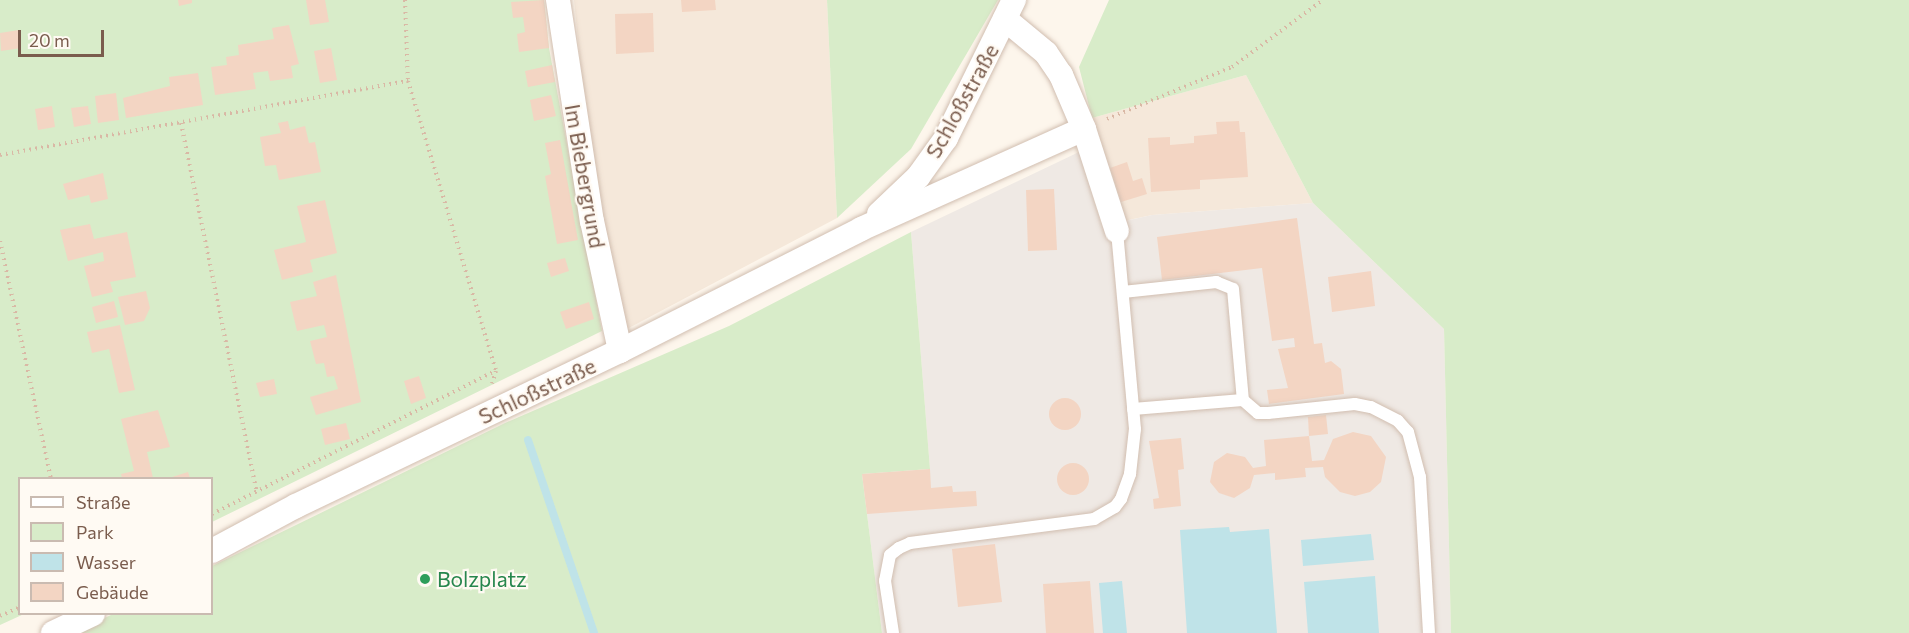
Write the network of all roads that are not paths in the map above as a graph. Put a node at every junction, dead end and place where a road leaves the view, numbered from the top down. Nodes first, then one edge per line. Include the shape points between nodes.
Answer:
1 (558, 0) edge
2 (1009, 9) edge
3 (1084, 129) junction
4 (861, 229) junction
5 (1117, 231) joint
6 (1123, 292) junction
7 (620, 351) junction
8 (1243, 400) junction
9 (1133, 409) junction
10 (213, 550) edge
11 (91, 615) edge
12 (53, 633) edge
13 (893, 633) edge
14 (1429, 633) edge

1 - 7 street, Im Biebergrund via 592,221
2 - 3 street, Schloßstraße via 1060,75
2 - 4 street, Schloßstraße via 946,138 918,177
3 - 4 street, Schloßstraße
3 - 5 street, Schloßstraße
4 - 7 street, Schloßstraße
5 - 6 lane
6 - 8 lane via 1216,282 1233,289
6 - 9 lane
7 - 10 street, Schloßstraße via 296,506
8 - 9 lane
8 - 14 lane via 1258,413 1345,404 1371,406 1398,421 1408,432 1420,477
9 - 13 lane via 1131,474 1115,507 1079,523 910,543 899,548 890,555 885,581
11 - 12 street

